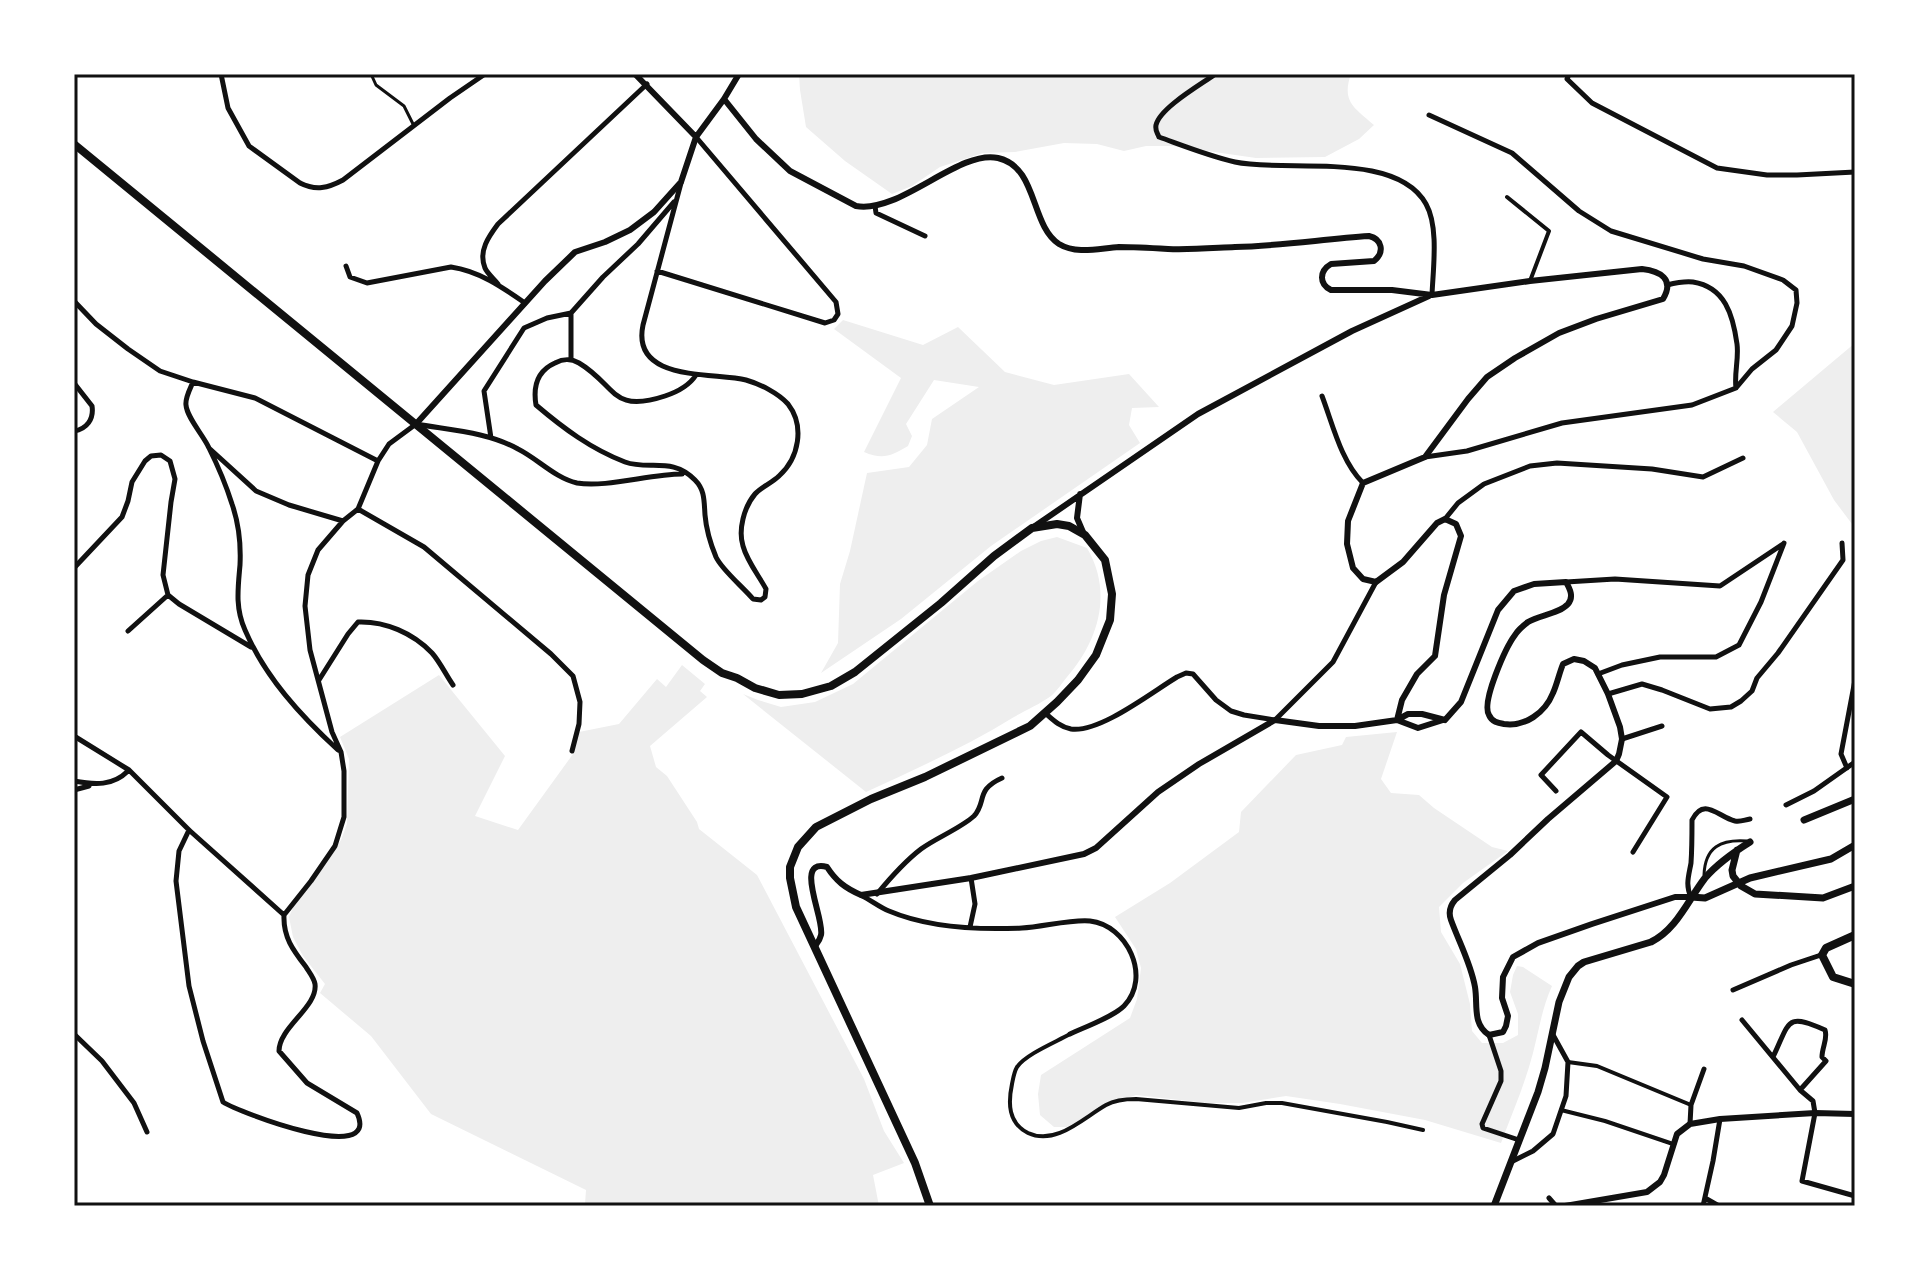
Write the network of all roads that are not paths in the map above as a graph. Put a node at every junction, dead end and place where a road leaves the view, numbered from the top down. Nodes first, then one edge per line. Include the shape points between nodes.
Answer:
1 (221, 74) edge
2 (371, 74) edge
3 (485, 74) edge
4 (635, 74) edge
5 (739, 74) edge
6 (1569, 74) edge
7 (1214, 75) edge
8 (647, 84) junction
9 (724, 99) junction
10 (1429, 115) dead end
11 (414, 126) junction
12 (696, 137) junction
13 (74, 144) edge
14 (1855, 172) edge
15 (681, 182) junction
16 (1507, 197) dead end
17 (677, 199) junction
18 (875, 206) junction
19 (925, 236) dead end
20 (346, 266) dead end
21 (657, 271) junction
22 (1530, 281) junction
23 (498, 284) junction
24 (1667, 285) junction
25 (1432, 295) junction
26 (74, 301) edge
27 (525, 303) junction
28 (571, 313) junction
29 (571, 360) junction
30 (696, 375) junction
31 (193, 382) junction
32 (74, 383) edge
33 (1736, 388) junction
34 (1322, 396) dead end
35 (416, 424) junction
36 (74, 431) edge
37 (491, 438) junction
38 (209, 447) junction
39 (1425, 457) junction
40 (1743, 458) dead end
41 (378, 461) junction
42 (687, 474) junction
43 (1363, 483) junction
44 (1080, 494) junction
45 (358, 509) junction
46 (1445, 519) junction
47 (343, 521) junction
48 (1032, 528) junction
49 (1085, 535) junction
50 (1842, 543) dead end
51 (74, 568) edge
52 (1376, 582) junction
53 (1566, 582) junction
54 (168, 595) junction
55 (128, 631) dead end
56 (254, 648) junction
57 (1598, 674) junction
58 (319, 680) junction
59 (1855, 680) edge
60 (453, 685) dead end
61 (1608, 694) junction
62 (1045, 712) junction
63 (1275, 720) junction
64 (1397, 720) junction
65 (1445, 720) junction
66 (1662, 726) dead end
67 (74, 736) edge
68 (1622, 739) junction
69 (572, 751) dead end
70 (341, 752) junction
71 (1616, 761) junction
72 (1855, 762) edge
73 (1847, 768) junction
74 (129, 770) junction
75 (1002, 778) dead end
76 (74, 781) edge
77 (92, 785) junction
78 (74, 790) edge
79 (1556, 791) dead end
80 (1852, 802) edge
81 (1786, 805) dead end
82 (1750, 819) dead end
83 (1804, 820) dead end
84 (189, 830) junction
85 (1750, 842) joint
86 (1855, 845) edge
87 (1737, 850) junction
88 (1633, 852) dead end
89 (971, 878) junction
90 (1704, 879) junction
91 (1737, 883) junction
92 (1855, 886) edge
93 (877, 894) junction
94 (861, 895) junction
95 (1691, 897) junction
96 (284, 915) junction
97 (970, 927) junction
98 (1855, 935) edge
99 (815, 946) junction
100 (1822, 955) junction
101 (1855, 984) edge
102 (1733, 990) dead end
103 (1742, 1020) dead end
104 (1552, 1033) junction
105 (74, 1034) edge
106 (1070, 1034) joint
107 (1489, 1035) junction
108 (1773, 1057) junction
109 (1568, 1062) junction
110 (1704, 1069) dead end
111 (1800, 1090) junction
112 (1691, 1105) junction
113 (1561, 1110) junction
114 (1815, 1113) junction
115 (1855, 1114) edge
116 (1720, 1119) junction
117 (1690, 1124) junction
118 (1423, 1130) dead end
119 (147, 1132) dead end
120 (1519, 1140) junction
121 (1673, 1144) junction
122 (1510, 1163) junction
123 (1855, 1196) edge
124 (1549, 1198) dead end
125 (1705, 1198) junction
126 (930, 1206) edge
127 (1494, 1206) edge
128 (1556, 1206) edge
129 (1565, 1206) edge
130 (1703, 1206) edge
131 (1719, 1206) edge

1 - 11 street via 228,108 249,146 306,187 322,189 343,180
2 - 11 lane via 376,85 404,106
3 - 11 street
4 - 8 street
5 - 9 street
6 - 14 street via 1567,79 1592,103 1717,168 1767,175
7 - 25 street via 1176,100 1159,119 1159,137 1237,163 1353,168 1402,181 1421,196 1432,217
8 - 12 street
8 - 23 street via 488,237 485,268
9 - 12 street
9 - 18 street via 790,171 847,202
10 - 33 street via 1512,153 1579,211 1611,231 1744,266 1796,290 1792,326 1776,350
12 - 15 street
12 - 21 street via 836,302 838,314 827,323 813,320
13 - 35 main road
15 - 17 street
15 - 27 street via 630,230 575,252
16 - 22 street via 1549,231
17 - 21 street
17 - 28 street
18 - 19 street via 876,213
18 - 25 street via 970,162 1000,158 1018,170 1050,235 1066,248 1239,247 1369,236 1380,245 1377,259 1328,266 1321,276 1326,287
20 - 23 street via 350,277 367,283 451,267
21 - 30 street via 642,332 644,348 659,364
22 - 24 street via 1642,269 1665,277
22 - 25 street
23 - 27 street
24 - 33 street via 1690,281 1713,288 1729,307 1737,343
24 - 39 street via 1663,299 1559,333 1487,377
25 - 44 street via 1352,331 1198,414
26 - 31 street via 160,371
27 - 35 street
28 - 29 street
28 - 37 street via 524,328 484,391
29 - 30 street via 631,402 667,395
29 - 42 street via 554,363 541,373 536,405 600,452 630,464 668,465
30 - 42 street via 746,380 772,392 788,405 797,425 789,464 756,493 743,519 743,547 766,589 763,599 753,599 717,559 704,496
31 - 38 street via 186,405
31 - 41 street via 255,398
32 - 36 street via 93,410 89,423
33 - 39 street via 1692,405 1562,423 1467,451
34 - 43 street via 1344,455
35 - 37 street
35 - 41 street via 389,444
35 - 48 main road via 703,660 779,695 831,686 855,672
37 - 42 street via 578,483
38 - 47 street via 256,491
38 - 56 street via 238,523 237,603
39 - 43 street
40 - 46 street via 1703,477 1652,469 1530,466 1484,484
41 - 45 street
43 - 52 street via 1348,521 1347,544 1353,568 1363,579
44 - 48 street
44 - 49 street via 1077,518
45 - 47 street
45 - 69 street via 424,547 573,676 580,702
46 - 52 street
46 - 64 street via 1456,524 1461,536 1444,595 1435,656 1417,674
47 - 58 street via 318,550 308,575 305,606
48 - 49 main road via 1057,524
49 - 62 main road via 1105,560 1112,594 1110,620 1096,655
50 - 61 street via 1843,560 1741,701 1710,709 1642,684
51 - 54 street via 122,517 132,482 145,461 161,455 170,461 175,479 163,575
52 - 63 street via 1333,662
53 - 57 street via 1571,593 1567,605 1515,633 1488,699 1488,715 1511,725 1534,717 1548,703 1563,664 1570,660 1584,661
53 - 57 street via 1615,579 1720,586 1784,543 1739,645 1716,657 1660,657
53 - 65 street via 1514,591 1498,610 1461,702
54 - 55 street
54 - 56 street
56 - 70 street via 309,723
57 - 61 street
58 - 60 street via 358,622 375,622 406,633 432,654
58 - 70 street
59 - 73 street via 1841,754
61 - 68 street
62 - 63 street via 1068,729 1092,727 1186,673 1198,677 1231,711
62 - 99 main road via 1030,726 816,827 798,847 790,867 796,907
63 - 64 street via 1319,726
63 - 89 street via 1158,792 1096,848
64 - 65 street via 1422,714
64 - 65 street via 1418,728
66 - 68 street
67 - 74 street
68 - 71 street
70 - 96 street via 344,817 335,846
71 - 79 street via 1581,732 1541,775
71 - 88 street via 1667,797
71 - 107 street via 1451,906 1476,991 1477,1019
72 - 73 street
73 - 81 street
74 - 77 street via 115,781
74 - 84 street
75 - 93 street via 983,793 976,814 896,870
76 - 77 street
77 - 78 street
80 - 83 main road
82 - 95 street via 1732,820 1707,809 1695,814 1687,882
84 - 96 street
84 - 96 street via 179,851 176,881 189,986 223,1102 299,1131 350,1135 359,1126 357,1113 307,1083 279,1051 280,1040 316,986 292,947
85 - 87 main road
85 - 90 lane via 1724,842 1712,850
86 - 91 main road via 1831,859
87 - 90 main road
87 - 91 main road via 1732,873
89 - 93 street
89 - 97 street via 975,904
90 - 95 main road
91 - 92 main road via 1755,894 1823,898
91 - 95 main road via 1705,898
93 - 94 street
94 - 97 street via 921,921
94 - 99 street via 835,880 827,867 813,868 810,878 822,931
95 - 104 main road via 1660,937 1578,966 1559,1002
95 - 107 street via 1675,897 1592,924 1513,957 1503,977 1506,1026
97 - 106 street via 1022,928 1089,920 1121,935 1135,964 1129,1000
98 - 100 main road
99 - 126 main road
100 - 101 main road via 1833,977
100 - 102 street
103 - 108 street
104 - 109 street
104 - 120 main road via 1539,1089
105 - 119 street via 134,1103
106 - 118 street via 1026,1059 1014,1074 1008,1100 1011,1115 1026,1132 1058,1135 1108,1104 1136,1099 1239,1108 1282,1103
107 - 120 street via 1501,1081 1483,1128
108 - 111 street
108 - 111 street via 1792,1021 1825,1030 1826,1061
109 - 112 street via 1597,1066
109 - 113 street
110 - 112 street
111 - 114 street via 1813,1101
112 - 117 street
113 - 121 street
113 - 122 street via 1553,1134
114 - 115 street
114 - 116 street
114 - 123 street via 1802,1181
116 - 117 street
116 - 125 street
117 - 121 street
120 - 122 main road
121 - 129 street via 1664,1175 1647,1192
122 - 127 main road
124 - 128 street
125 - 130 street
125 - 131 street

